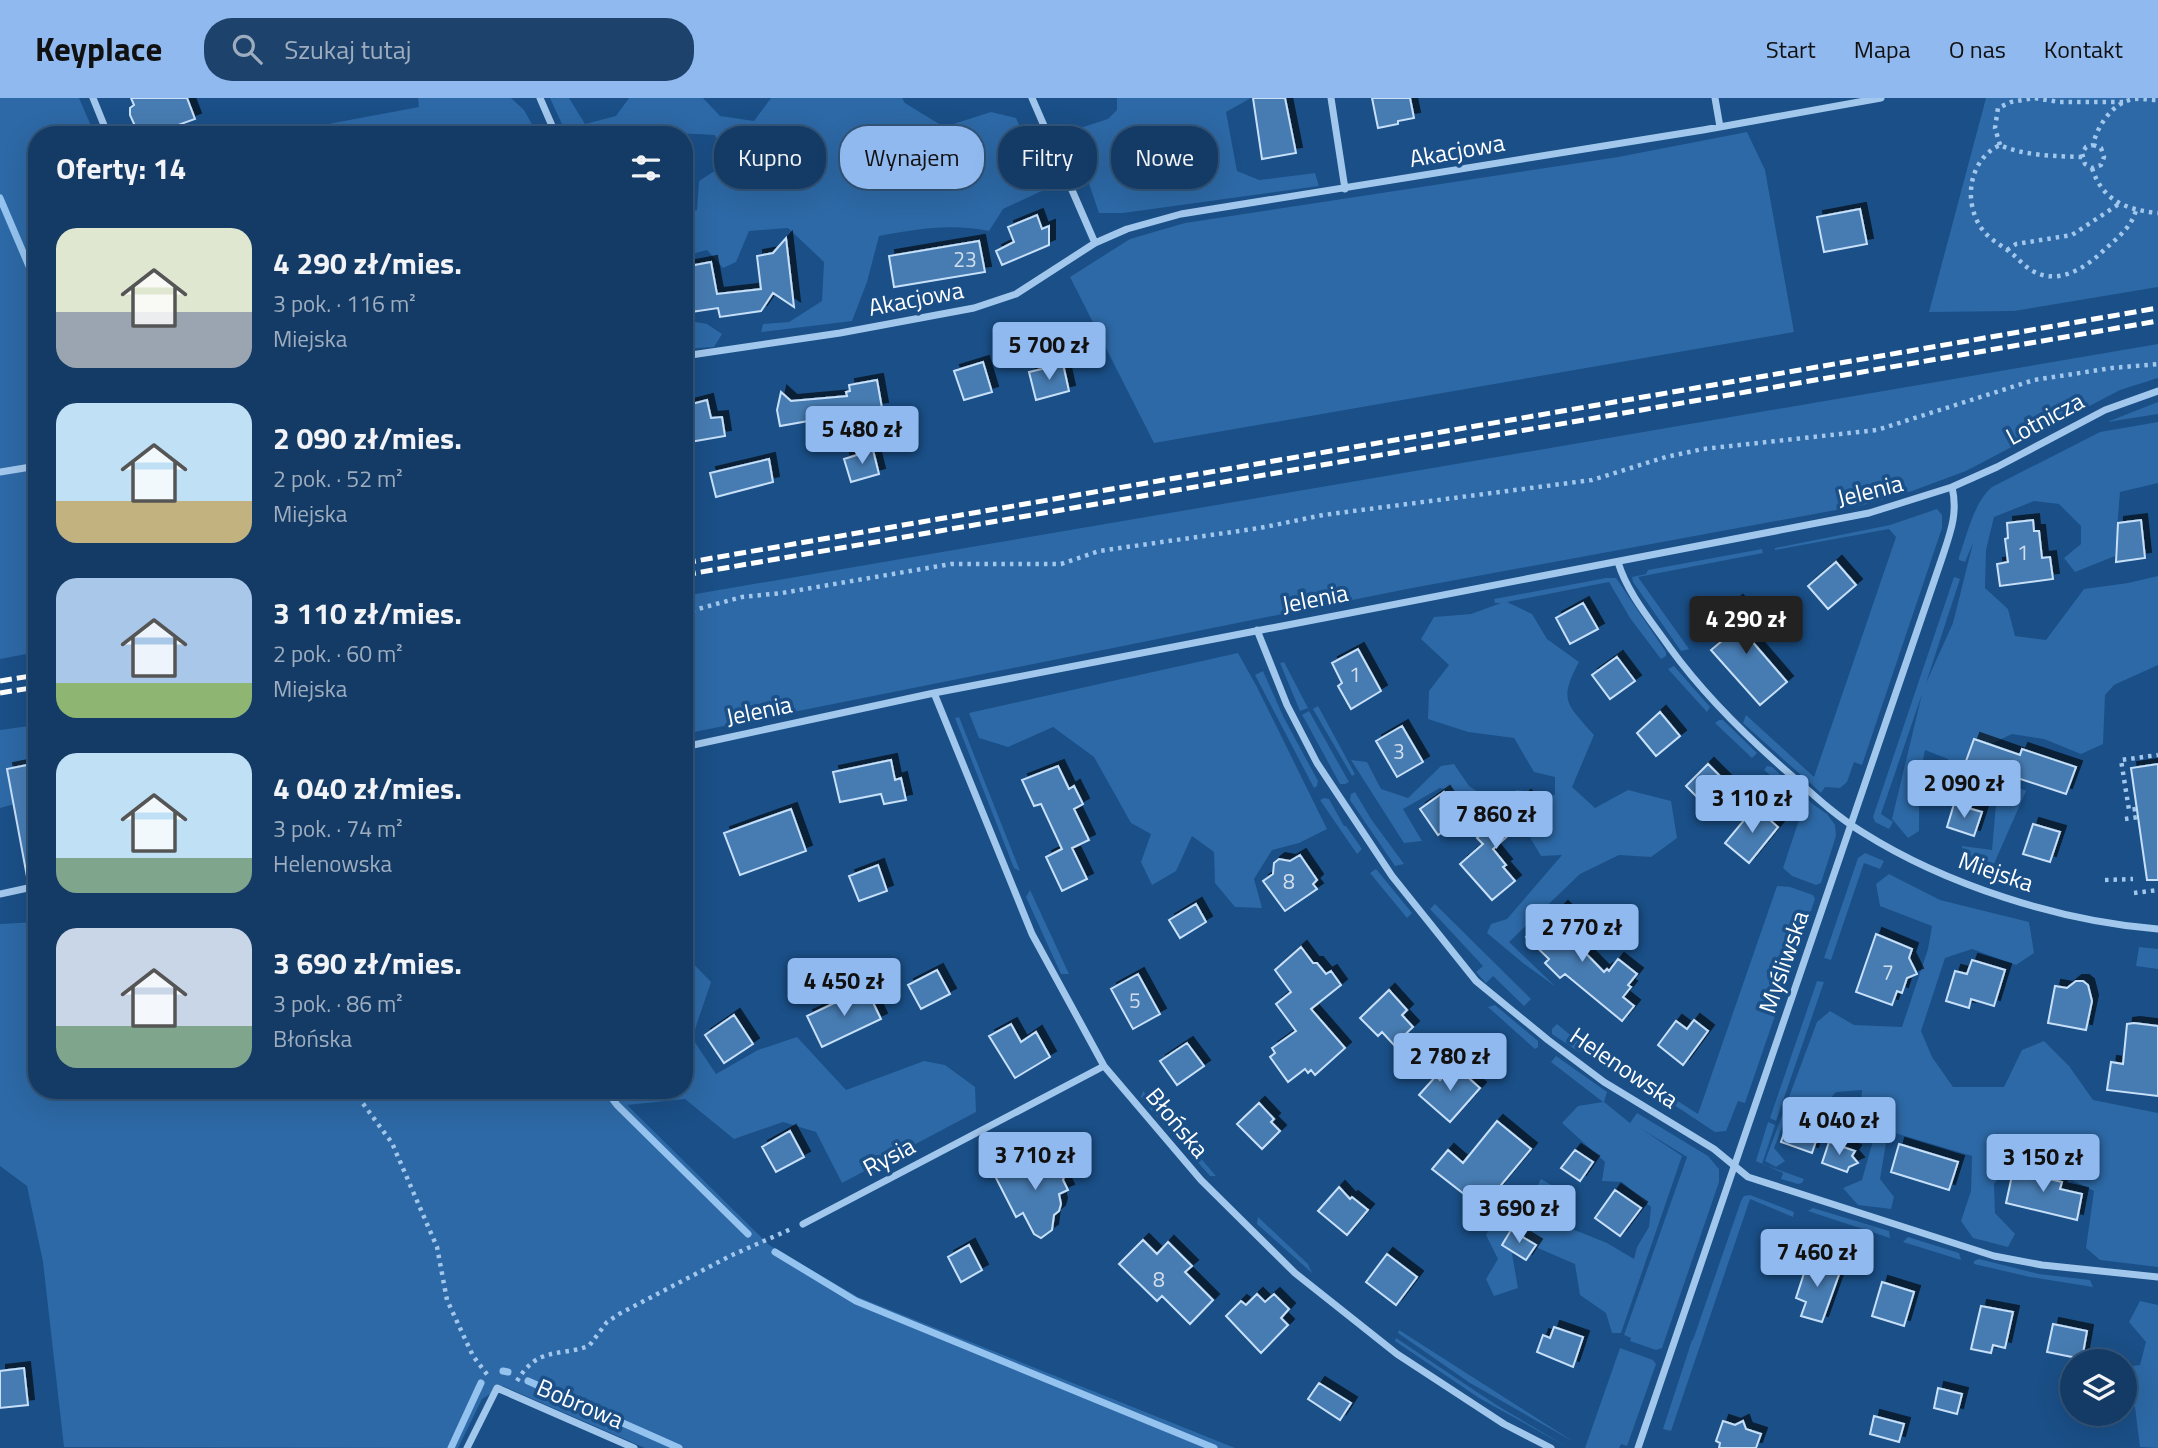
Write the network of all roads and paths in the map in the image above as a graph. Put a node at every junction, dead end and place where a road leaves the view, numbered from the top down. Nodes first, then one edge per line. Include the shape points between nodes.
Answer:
1 (93, 98) edge
2 (540, 98) edge
3 (1032, 98) edge
4 (1331, 98) edge
5 (1715, 98) edge
6 (1881, 98) edge
7 (2158, 100) edge
8 (2124, 102) junction
9 (104, 126) edge
10 (552, 126) edge
11 (1720, 127) junction
12 (2000, 145) junction
13 (2093, 145) junction
14 (2082, 156) junction
15 (2092, 168) junction
16 (1345, 189) junction
17 (2119, 204) junction
18 (2136, 209) junction
19 (2158, 212) edge
20 (1095, 243) junction
21 (2007, 250) junction
22 (693, 355) edge
23 (2158, 364) edge
24 (2158, 391) edge
25 (28, 467) edge
26 (0, 472) edge
27 (1952, 487) junction
28 (1618, 562) junction
29 (693, 610) edge
30 (1257, 630) junction
31 (934, 692) junction
32 (693, 745) edge
33 (2158, 755) edge
34 (2137, 809) dead end
35 (2138, 817) dead end
36 (2125, 819) dead end
37 (1852, 825) junction
38 (2133, 879) dead end
39 (2105, 880) dead end
40 (28, 888) edge
41 (2158, 890) edge
42 (2134, 893) dead end
43 (0, 894) edge
44 (2158, 929) edge
45 (1104, 1066) junction
46 (360, 1099) edge
47 (1734, 1166) junction
48 (803, 1224) joint
49 (2158, 1277) edge
50 (496, 1388) junction
51 (512, 1395) junction
52 (467, 1448) edge
53 (634, 1448) edge
54 (1551, 1448) edge
55 (1638, 1448) edge

1 - 9 street
2 - 10 street
3 - 20 street
4 - 16 street
5 - 11 street
6 - 11 street, Akacjowa
7 - 8 path
8 - 12 path via 2034,98 2003,105 1995,121
8 - 13 path via 2105,118
11 - 16 street, Akacjowa
12 - 14 path
12 - 21 path via 1985,156 1976,171 1970,199 1984,232
13 - 14 path via 2083,150
13 - 15 path via 2101,148 2104,156 2101,164
14 - 15 path
15 - 17 path via 2105,193
16 - 20 street, Akacjowa via 1181,214
17 - 18 path
17 - 21 path via 2072,235 2016,243
18 - 19 path
18 - 21 path via 2132,223 2108,247 2068,274 2052,277 2037,273
20 - 22 street, Akacjowa via 1016,294 974,308
23 - 29 path via 2034,380 1877,430 1703,449 1592,480 1323,515 1099,551 1061,564 951,564 742,597
24 - 27 street, Lotnicza via 2105,410
25 - 26 street
27 - 28 street, Jelenia via 1869,513
27 - 37 street, Myśliwska via 1953,524
28 - 30 street, Jelenia
28 - 37 street, Miejska via 1626,583 1665,640 1717,706 1784,770
30 - 31 street, Jelenia
30 - 47 street, Helenowska via 1287,705 1322,772 1384,866 1476,981 1604,1082
31 - 32 street, Jelenia
31 - 45 street, Błońska via 1032,934
33 - 34 path via 2122,760 2129,810
35 - 36 path
37 - 44 street, Miejska via 1915,861 2003,896 2071,915
37 - 47 street, Myśliwska
38 - 39 path
40 - 43 street
41 - 42 path
45 - 48 street, Rysia
45 - 54 street, Błońska via 1201,1181 1295,1273 1397,1354 1504,1424
46 - 50 path via 393,1143 437,1247 447,1300 473,1356
47 - 49 street, Helenowska via 1748,1177 1994,1256
47 - 55 street, Myśliwska
48 - 51 path via 619,1314 589,1346 539,1359 522,1373
50 - 51 street, Bobrowa
50 - 52 street
51 - 53 street, Bobrowa

